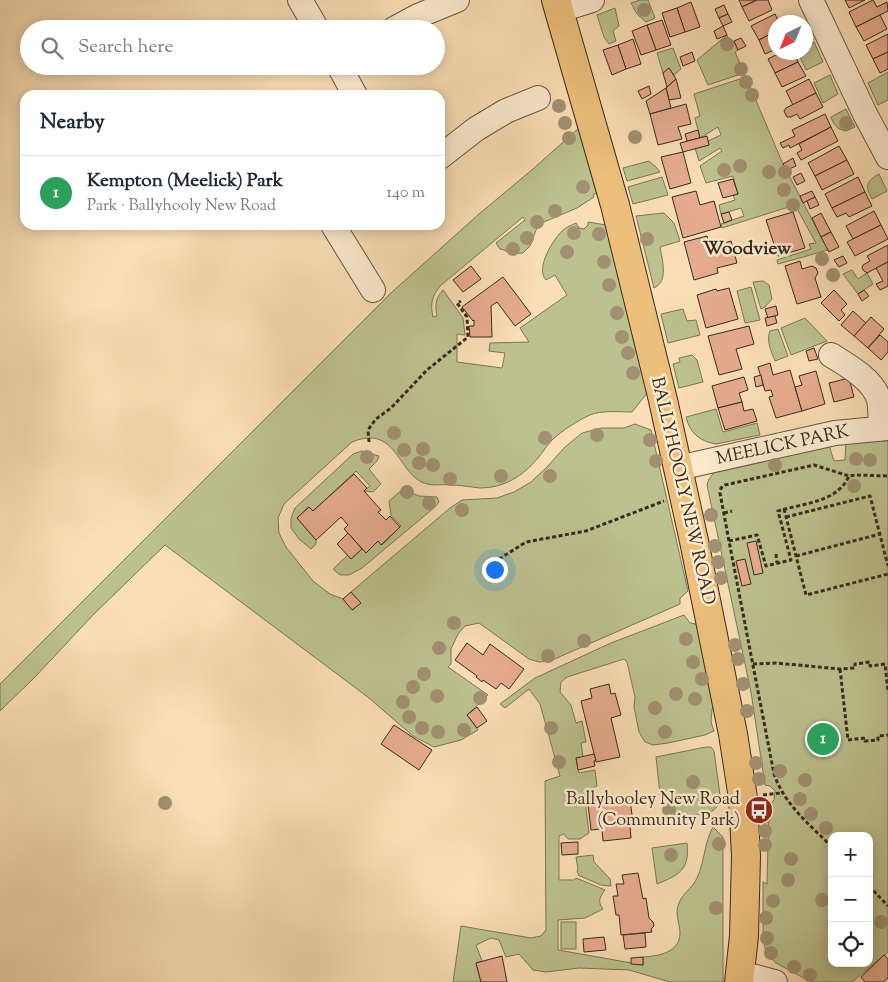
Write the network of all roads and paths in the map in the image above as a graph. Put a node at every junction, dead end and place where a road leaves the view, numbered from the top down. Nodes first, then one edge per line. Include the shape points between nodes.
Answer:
1 (300, 0) edge
2 (457, 0) edge
3 (592, 0) edge
4 (811, 0) edge
5 (558, 5) edge
6 (312, 20) edge
7 (411, 20) edge
8 (343, 75) edge
9 (352, 90) edge
10 (538, 98) dead end
11 (445, 153) edge
12 (888, 157) edge
13 (337, 230) edge
14 (373, 290) dead end
15 (461, 301) dead end
16 (831, 355) dead end
17 (885, 428) edge
18 (370, 442) dead end
19 (678, 468) junction
20 (849, 476) junction
21 (888, 476) edge
22 (668, 499) dead end
23 (784, 509) junction
24 (732, 511) dead end
25 (724, 513) junction
26 (786, 517) junction
27 (880, 534) junction
28 (729, 541) junction
29 (776, 554) dead end
30 (796, 556) junction
31 (778, 563) junction
32 (488, 566) dead end
33 (888, 566) edge
34 (888, 574) edge
35 (753, 664) junction
36 (840, 669) junction
37 (888, 691) edge
38 (888, 735) edge
39 (782, 793) junction
40 (775, 794) dead end
41 (828, 843) edge
42 (873, 890) edge
43 (888, 906) edge
44 (740, 978) edge
45 (775, 982) edge

1 - 6 street
2 - 7 street
3 - 5 street
4 - 12 street
5 - 19 main road, BALLYHOOLY NEW ROAD via 615,205
8 - 9 street
10 - 11 street via 506,111
13 - 14 street
15 - 18 path via 457,304 467,317 468,337 427,370 376,419 368,430
16 - 17 street via 873,389
17 - 19 street, MEELICK PARK via 835,433
19 - 44 main road, BALLYHOOLY NEW ROAD via 734,734 743,798 746,888
20 - 21 path
20 - 23 path via 841,489 832,495
20 - 25 path via 814,465 725,485 720,493
22 - 32 path via 586,532 526,542
23 - 26 path
23 - 31 path via 778,511 790,560
24 - 25 path
25 - 28 path
26 - 27 path via 870,496
26 - 30 path
27 - 30 path
27 - 33 path
28 - 31 path via 757,534 766,566
28 - 35 path
29 - 31 path
30 - 34 path via 806,595
35 - 36 path
35 - 39 path via 774,774
36 - 37 path via 870,662 870,666 885,664
36 - 38 path via 848,740 878,740 878,736
39 - 40 path
39 - 41 path
42 - 43 path
44 - 45 street

